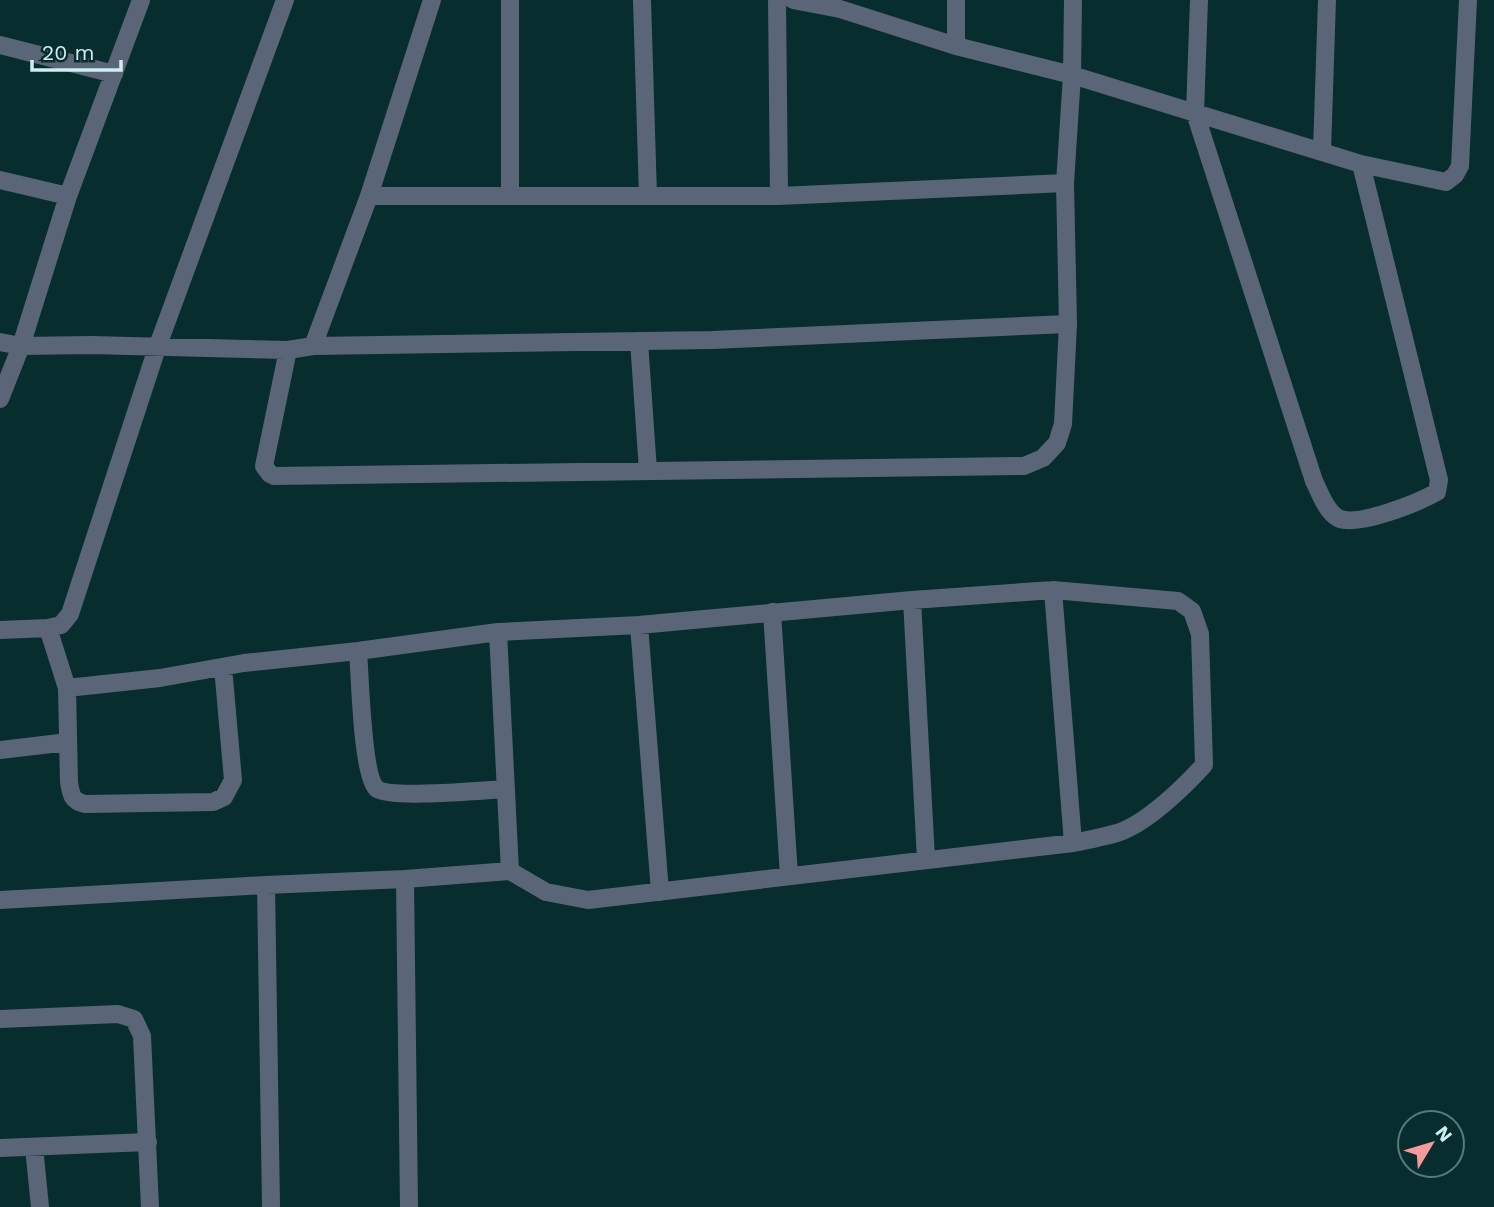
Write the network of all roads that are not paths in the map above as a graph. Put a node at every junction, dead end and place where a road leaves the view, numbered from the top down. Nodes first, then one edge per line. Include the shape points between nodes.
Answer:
1 (141, 0) edge
2 (285, 0) edge
3 (432, 0) edge
4 (510, 0) edge
5 (642, 0) edge
6 (777, 0) edge
7 (793, 0) edge
8 (956, 0) edge
9 (1073, 0) edge
10 (1199, 0) edge
11 (1327, 0) edge
12 (1468, 0) edge
13 (840, 5) edge
14 (0, 45) edge
15 (956, 46) junction
16 (114, 74) junction
17 (1072, 75) junction
18 (1195, 113) junction
19 (1322, 151) junction
20 (1361, 164) junction
21 (0, 180) edge
22 (1065, 183) junction
23 (68, 196) junction
24 (369, 196) junction
25 (510, 196) junction
26 (648, 196) junction
27 (779, 196) junction
28 (1068, 324) junction
29 (639, 341) junction
30 (0, 342) edge
31 (21, 346) junction
32 (313, 346) junction
33 (158, 348) junction
34 (288, 350) junction
35 (0, 399) edge
36 (648, 471) junction
37 (1053, 590) junction
38 (912, 600) junction
39 (772, 612) junction
40 (639, 625) junction
41 (48, 628) junction
42 (0, 630) edge
43 (498, 632) junction
44 (358, 651) junction
45 (223, 667) junction
46 (67, 688) junction
47 (68, 742) junction
48 (0, 750) edge
49 (506, 789) junction
50 (1073, 843) junction
51 (926, 859) junction
52 (510, 871) junction
53 (789, 876) junction
54 (405, 879) junction
55 (266, 885) junction
56 (660, 892) junction
57 (0, 900) edge
58 (0, 1019) edge
59 (148, 1142) junction
60 (34, 1147) junction
61 (0, 1148) edge
62 (40, 1207) edge
63 (150, 1207) edge
64 (271, 1207) edge
65 (409, 1207) edge

1 - 16 street
2 - 33 street
3 - 24 street
4 - 25 street
5 - 26 street
6 - 27 street
7 - 13 street
8 - 15 street
9 - 17 street
10 - 18 street
11 - 19 street
12 - 20 street via 1460,166 1455,175 1446,182
13 - 15 street
14 - 16 street
15 - 17 street
16 - 23 street
17 - 18 street
17 - 22 street
18 - 19 street
18 - 20 street via 1314,481 1333,514 1350,520 1425,499 1437,492 1439,480
19 - 20 street
21 - 23 street
22 - 27 street
22 - 28 street
23 - 31 street
24 - 25 street
24 - 32 street
25 - 26 street
26 - 27 street
28 - 29 street
28 - 36 street via 1063,424 1057,443 1043,458 1024,466
29 - 32 street
29 - 36 street
30 - 31 street
31 - 33 street
31 - 35 street
32 - 34 street
33 - 34 street
33 - 41 street via 70,614 61,625
34 - 36 street via 264,466 274,476
37 - 38 street
37 - 50 street
37 - 50 street via 1178,601 1192,611 1200,634 1204,765 1160,807 1120,832
38 - 39 street
38 - 51 street
39 - 40 street
39 - 53 street
40 - 43 street
40 - 56 street
41 - 42 street
41 - 46 street
43 - 44 street
43 - 49 street
44 - 45 street
44 - 49 street via 366,760 376,788 386,793
45 - 46 street
45 - 47 street via 233,780 224,797 213,802 75,802 69,782
46 - 47 street
47 - 48 street
49 - 52 street
50 - 51 street
51 - 53 street
52 - 54 street
52 - 56 street via 546,892 588,900
53 - 56 street
54 - 55 street
54 - 65 street
55 - 57 street
55 - 64 street
58 - 59 street via 118,1014 134,1019 142,1036
59 - 60 street
59 - 63 street
60 - 61 street
60 - 62 street

